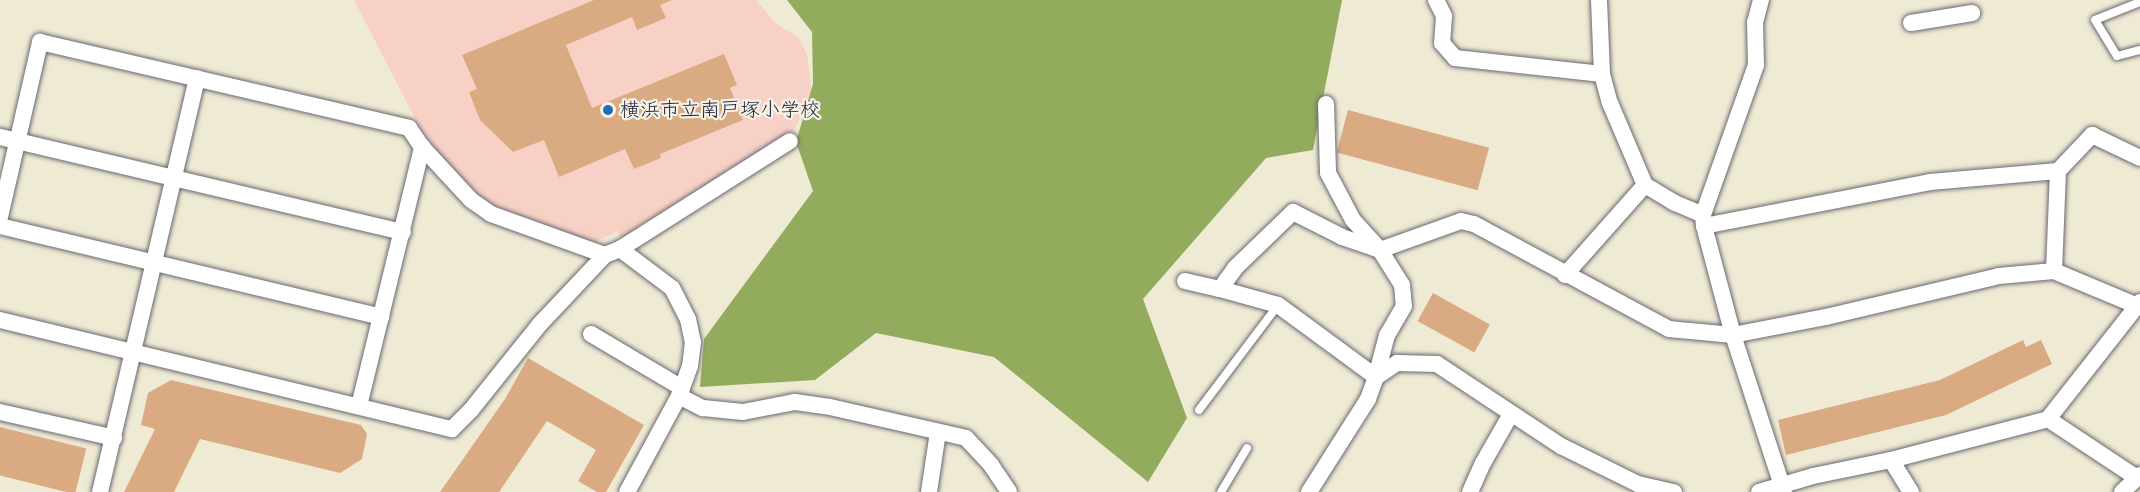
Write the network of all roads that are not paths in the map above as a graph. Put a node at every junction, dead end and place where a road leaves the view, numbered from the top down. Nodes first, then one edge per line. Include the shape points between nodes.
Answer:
1 (1436, 0) edge
2 (1599, 0) edge
3 (1761, 0) edge
4 (2140, 2) edge
5 (1952, 8) edge
6 (1972, 13) dead end
7 (1911, 23) dead end
8 (2140, 50) edge
9 (1602, 74) junction
10 (197, 78) junction
11 (1326, 104) dead end
12 (0, 137) edge
13 (18, 141) junction
14 (790, 141) dead end
15 (422, 147) junction
16 (2140, 158) edge
17 (2058, 171) junction
18 (175, 178) junction
19 (1645, 185) junction
20 (0, 217) edge
21 (1704, 220) junction
22 (0, 226) edge
23 (403, 232) junction
24 (1380, 250) junction
25 (613, 252) junction
26 (155, 263) junction
27 (2054, 271) junction
28 (1565, 275) junction
29 (1185, 281) dead end
30 (1220, 289) junction
31 (1278, 305) junction
32 (2139, 305) edge
33 (381, 317) junction
34 (0, 320) edge
35 (591, 334) dead end
36 (1733, 335) junction
37 (134, 352) junction
38 (1376, 377) junction
39 (681, 392) junction
40 (359, 406) junction
41 (1199, 410) dead end
42 (0, 412) edge
43 (1512, 414) junction
44 (2048, 418) junction
45 (938, 432) junction
46 (114, 438) junction
47 (1247, 448) dead end
48 (1891, 460) junction
49 (2138, 476) edge
50 (1635, 488) edge
51 (1782, 490) edge
52 (100, 492) edge
53 (627, 492) edge
54 (929, 492) edge
55 (1009, 492) edge
56 (1221, 492) edge
57 (1310, 492) edge
58 (1470, 492) edge
59 (1674, 492) edge
60 (1759, 492) edge
61 (1911, 492) edge
62 (2122, 492) edge

1 - 9 street via 1444,16 1442,44 1455,58
2 - 9 street
3 - 21 street via 1755,22 1756,65
4 - 8 lane via 2095,20 2116,56
5 - 6 street
5 - 7 street
9 - 19 street via 1610,103
10 - 13 street via 40,42
10 - 15 street via 409,128
10 - 18 street
11 - 24 street via 1328,173 1353,220
12 - 13 street
13 - 18 street
13 - 20 street
14 - 25 street
15 - 23 street
15 - 25 street via 471,200 491,214
16 - 17 street via 2092,135
17 - 21 street via 1930,182
17 - 27 street
18 - 23 street
18 - 26 street
19 - 21 street
19 - 28 street
21 - 36 street
22 - 26 street
23 - 33 street
24 - 28 street via 1461,221 1474,224
24 - 30 street via 1342,237 1293,212 1235,268
24 - 38 street via 1402,285 1404,306 1388,335
25 - 39 street via 672,288 688,319 693,342
25 - 40 street via 540,324 452,429
26 - 33 street
26 - 37 street
27 - 32 street
27 - 36 street via 1999,276
28 - 36 street via 1670,329
29 - 30 street
30 - 31 street
31 - 38 street
31 - 41 lane
32 - 44 street
33 - 40 street
34 - 37 street
35 - 39 street
36 - 51 street
37 - 40 street
37 - 46 street
38 - 43 street via 1397,363 1437,364
38 - 57 street via 1368,399
39 - 45 street via 703,408 743,412 795,402 830,406
39 - 53 street
42 - 46 street
43 - 50 street
43 - 58 street
44 - 48 street
44 - 49 street
45 - 54 street
45 - 55 street via 966,438
46 - 52 street
47 - 56 lane
48 - 51 street via 1813,476
48 - 61 street
49 - 62 street
50 - 59 street
51 - 60 street

